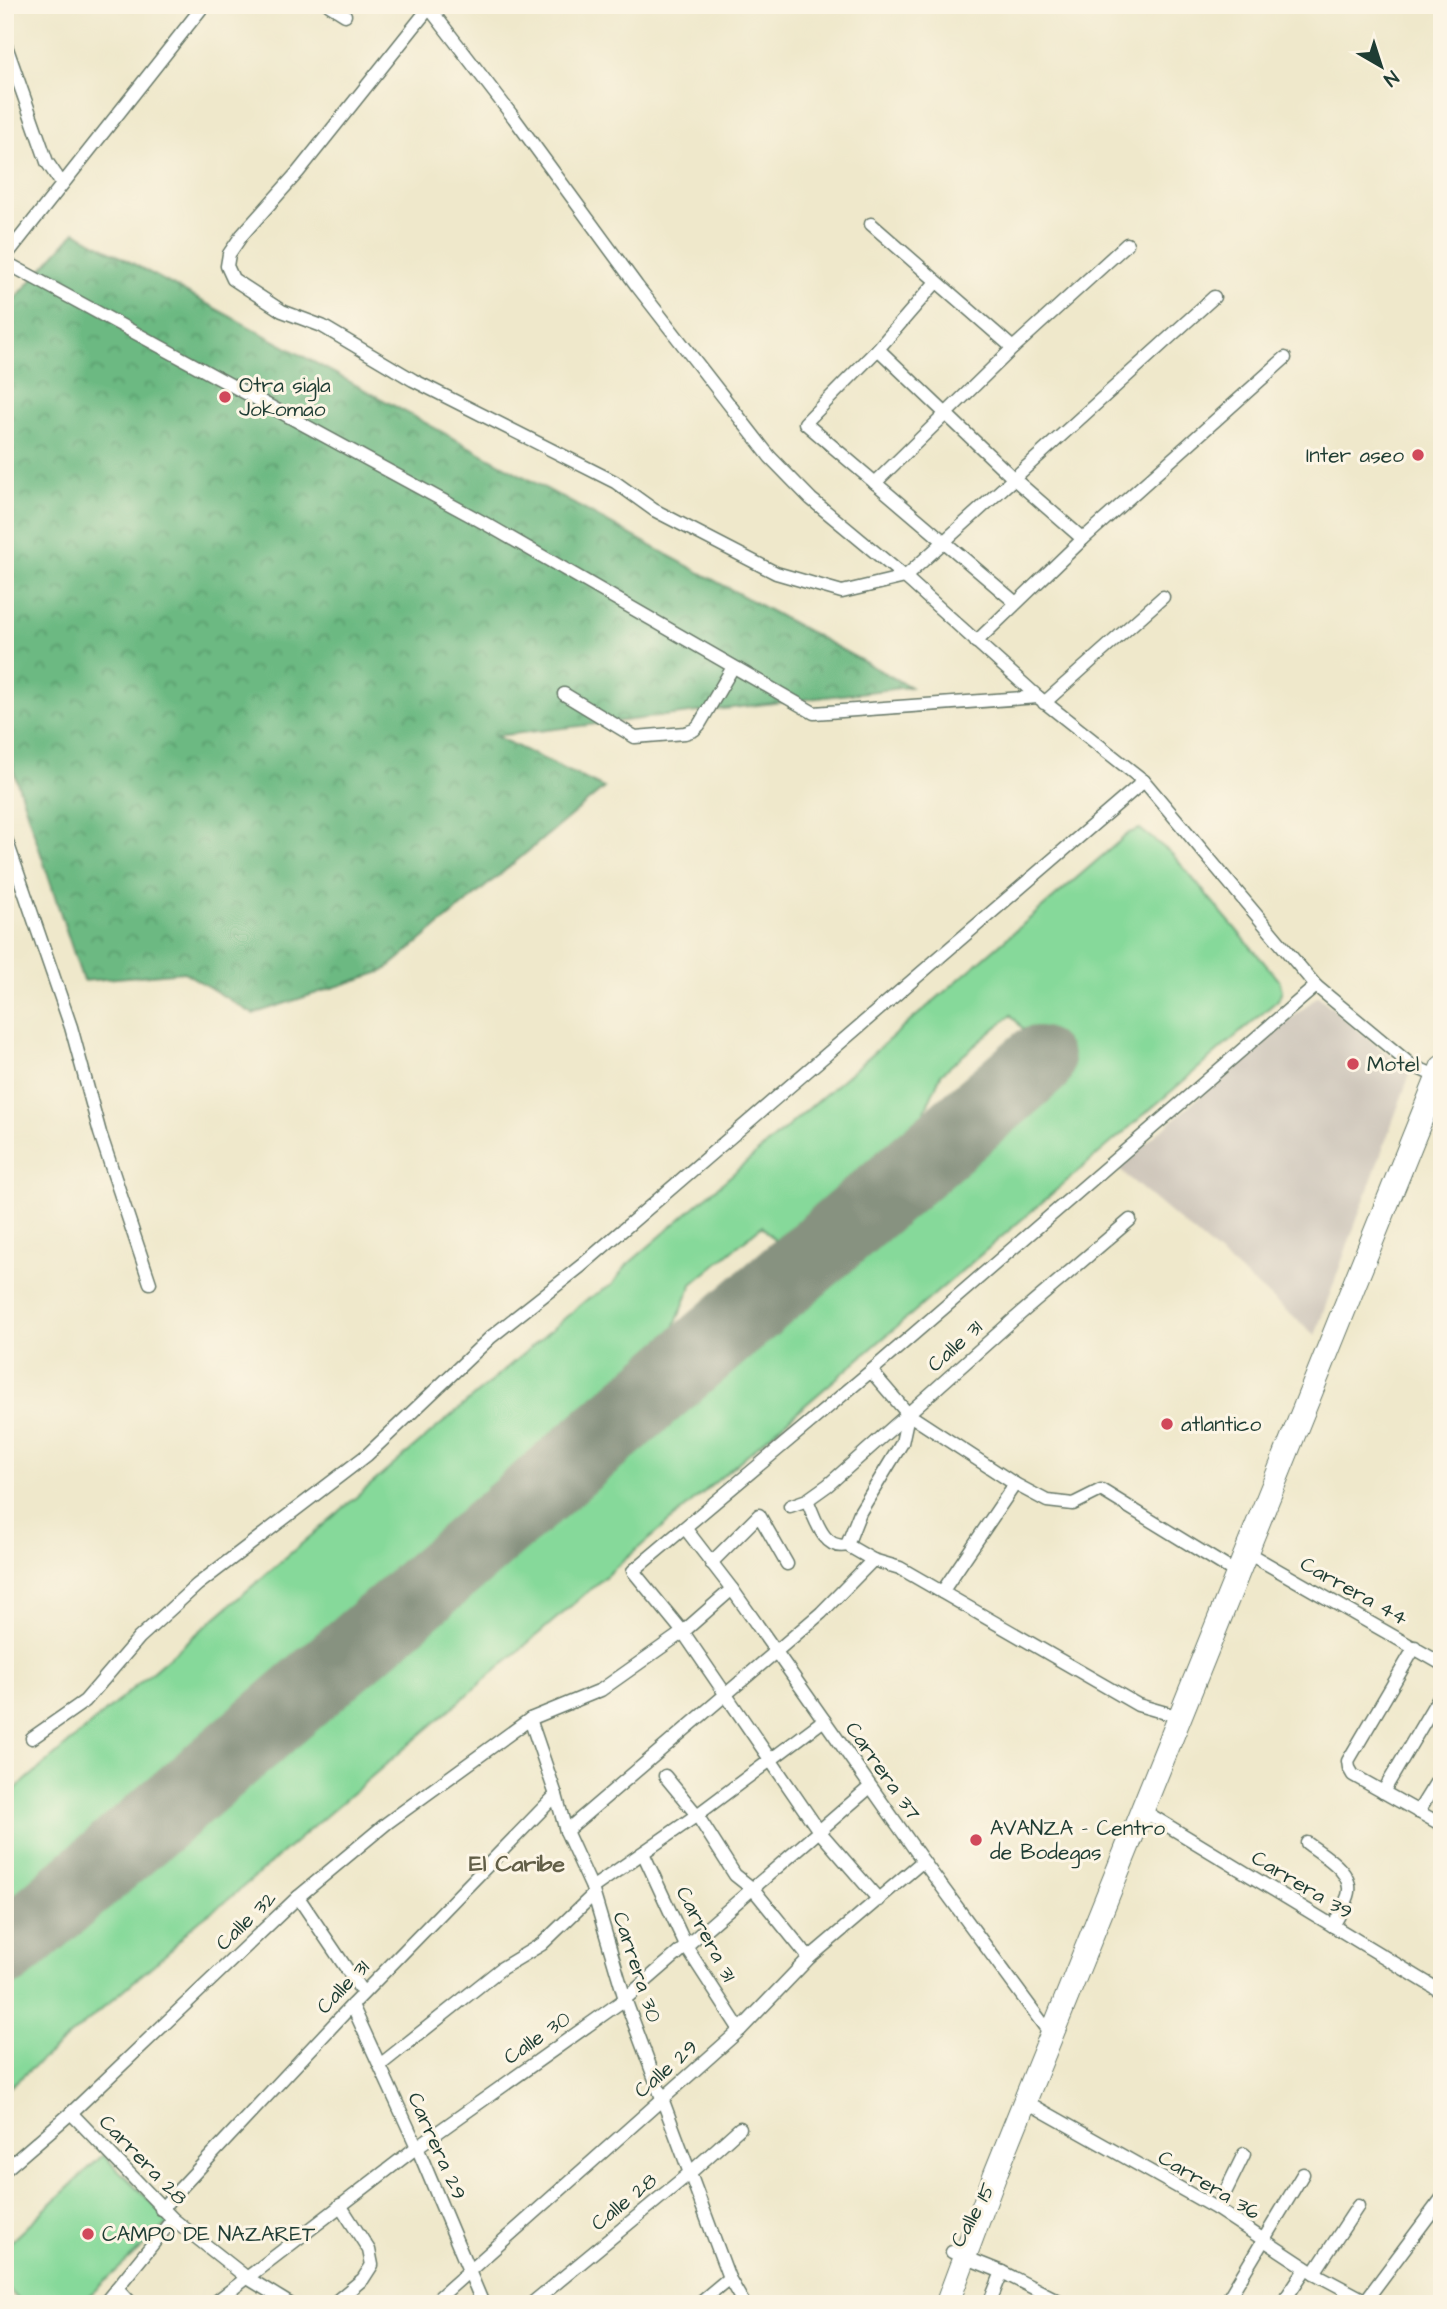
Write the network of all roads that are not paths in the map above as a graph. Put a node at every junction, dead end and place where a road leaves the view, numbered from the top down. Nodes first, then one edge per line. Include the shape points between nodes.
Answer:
1 (204, 5) edge
2 (329, 5) edge
3 (428, 6) edge
4 (345, 15) dead end
5 (5, 43) edge
6 (62, 184) junction
7 (871, 224) dead end
8 (1127, 244) dead end
9 (5, 259) edge
10 (936, 282) junction
11 (1214, 297) dead end
12 (1013, 348) junction
13 (878, 349) junction
14 (1285, 358) dead end
15 (946, 415) junction
16 (1013, 478) junction
17 (875, 483) junction
18 (1083, 539) junction
19 (943, 542) junction
20 (905, 577) junction
21 (1163, 597) dead end
22 (1016, 603) junction
23 (976, 642) junction
24 (733, 667) junction
25 (564, 694) dead end
26 (1041, 700) junction
27 (1144, 781) junction
28 (5, 836) edge
29 (1316, 986) junction
30 (1440, 1072) edge
31 (1130, 1220) dead end
32 (150, 1283) dead end
33 (872, 1371) junction
34 (908, 1414) junction
35 (1015, 1484) junction
36 (807, 1500) junction
37 (790, 1506) dead end
38 (685, 1528) junction
39 (847, 1545) junction
40 (873, 1560) junction
41 (711, 1563) junction
42 (1242, 1563) junction
43 (788, 1564) dead end
44 (732, 1589) junction
45 (942, 1592) junction
46 (683, 1632) junction
47 (1415, 1647) junction
48 (775, 1652) junction
49 (1442, 1664) edge
50 (1442, 1692) edge
51 (726, 1694) junction
52 (1180, 1717) junction
53 (530, 1720) junction
54 (824, 1720) junction
55 (32, 1738) dead end
56 (772, 1760) junction
57 (1442, 1773) edge
58 (665, 1776) dead end
59 (870, 1787) junction
60 (1383, 1791) junction
61 (556, 1795) junction
62 (1142, 1810) junction
63 (1419, 1812) junction
64 (697, 1815) junction
65 (1442, 1825) edge
66 (566, 1830) junction
67 (819, 1831) junction
68 (1307, 1843) dead end
69 (643, 1853) junction
70 (923, 1861) junction
71 (754, 1890) junction
72 (592, 1891) junction
73 (298, 1897) junction
74 (878, 1900) junction
75 (1333, 1926) junction
76 (687, 1948) junction
77 (808, 1958) junction
78 (1442, 1992) edge
79 (363, 1993) junction
80 (625, 1999) junction
81 (352, 2005) junction
82 (740, 2030) junction
83 (1051, 2035) junction
84 (380, 2064) junction
85 (663, 2097) junction
86 (1025, 2101) junction
87 (71, 2113) junction
88 (740, 2127) dead end
89 (417, 2147) junction
90 (1244, 2154) dead end
91 (5, 2170) edge
92 (691, 2172) junction
93 (1303, 2174) dead end
94 (1442, 2198) edge
95 (340, 2206) junction
96 (1358, 2206) dead end
97 (161, 2209) junction
98 (1217, 2209) junction
99 (173, 2219) junction
100 (1263, 2241) junction
101 (958, 2255) junction
102 (1310, 2270) junction
103 (471, 2271) junction
104 (1002, 2272) junction
105 (246, 2277) junction
106 (729, 2278) junction
107 (117, 2288) junction
108 (1059, 2302) edge
109 (1369, 2302) edge
110 (104, 2304) edge
111 (132, 2304) edge
112 (214, 2304) edge
113 (290, 2304) edge
114 (333, 2304) edge
115 (432, 2304) edge
116 (483, 2304) edge
117 (531, 2304) edge
118 (698, 2304) edge
119 (744, 2304) edge
120 (931, 2304) edge
121 (947, 2304) edge
122 (989, 2304) edge
123 (1225, 2304) edge
124 (1282, 2304) edge

1 - 6 street
2 - 4 street
3 - 20 street via 770,457 811,499
3 - 20 street via 298,172 242,235 229,254 227,266 233,279 282,311 321,327 413,380 615,482 654,510 776,573 842,592
5 - 6 street via 47,162
6 - 9 street
7 - 10 street
8 - 12 street
9 - 24 street via 488,525
10 - 12 street
10 - 13 street
11 - 16 street
12 - 15 street
13 - 15 street
13 - 17 street via 805,423
14 - 18 street
15 - 16 street
15 - 17 street
16 - 18 street
16 - 19 street
17 - 19 street
18 - 22 street
19 - 20 street
19 - 22 street
20 - 23 street
21 - 26 street
22 - 23 street
23 - 26 street
24 - 25 street via 699,726 685,733 635,737
24 - 26 street via 814,713
26 - 27 street
27 - 29 street
27 - 55 street via 581,1266 491,1337 367,1455 197,1585 139,1638 85,1701
28 - 32 street via 71,1027 100,1133
29 - 30 street via 1411,1065
29 - 33 street
30 - 42 highway, Calle 15
31 - 34 street, Calle 31
33 - 34 street
33 - 38 street
34 - 35 street
34 - 36 street, Calle 31
34 - 39 street via 902,1443 860,1512
35 - 42 street, Carrera 44 via 1047,1501 1073,1504 1101,1490
35 - 45 street
36 - 37 street, Calle 31
36 - 39 street via 824,1536 832,1545
38 - 41 street, Carrera 37
38 - 46 street via 633,1571
39 - 40 street
40 - 45 street via 900,1568
40 - 48 street
41 - 43 street via 759,1515
41 - 44 street, Carrera 37
42 - 47 street, Carrera 44
42 - 52 highway, Calle 15
44 - 46 street, Calle 32
44 - 48 street, Carrera 37
45 - 52 street via 1138,1704
46 - 51 street
46 - 53 street, Calle 32 via 601,1690
47 - 49 street, Carrera 44
47 - 60 street via 1348,1761 1353,1775
48 - 51 street
48 - 54 street, Carrera 37
50 - 60 street
51 - 56 street
51 - 66 street
52 - 62 highway, Calle 15
53 - 61 street, Carrera 30
53 - 73 street, Calle 32 via 387,1823
54 - 56 street
54 - 59 street, Carrera 37
56 - 64 street
56 - 67 street
57 - 63 street
58 - 64 street
59 - 67 street, Calle 30
59 - 70 street, Carrera 37
60 - 63 street
61 - 66 street, Carrera 30
61 - 79 street, Calle 31
62 - 75 street, Carrera 39
62 - 83 highway, Calle 15
63 - 65 street
64 - 69 street
64 - 71 street via 735,1875
66 - 72 street, Carrera 30
67 - 71 street, Calle 30
67 - 74 street
68 - 75 street via 1347,1877 1349,1894
69 - 72 street
69 - 76 street, Carrera 31
70 - 74 street, Calle 29
70 - 83 street, Carrera 37
71 - 76 street, Calle 30
71 - 77 street
72 - 80 street, Carrera 30
72 - 84 street via 542,1944 502,1968
73 - 79 street
73 - 87 street, Calle 32
74 - 77 street, Calle 29
75 - 78 street, Carrera 39
76 - 80 street, Calle 30
76 - 82 street, Carrera 31
77 - 82 street, Calle 29
79 - 81 street, Calle 31
80 - 85 street, Carrera 30
80 - 89 street, Calle 30
81 - 84 street, Carrera 29
81 - 97 street, Calle 31
82 - 85 street, Calle 29
83 - 86 highway, Calle 15
84 - 89 street, Carrera 29
85 - 92 street, Carrera 30
85 - 103 street, Calle 29
86 - 98 street, Carrera 36
86 - 101 highway, Calle 15
87 - 91 street, Calle 32
87 - 97 street, Carrera 28
88 - 92 street, Calle 28
89 - 95 street, Calle 30
89 - 103 street, Carrera 29
90 - 98 street
92 - 106 street, Carrera 30
92 - 117 street, Calle 28
93 - 100 street
94 - 109 street
95 - 105 street, Calle 30
95 - 114 street via 369,2250 372,2265 363,2279
96 - 102 street
97 - 99 street, Carrera 28
98 - 100 street, Carrera 36
99 - 105 street, Carrera 28
99 - 107 street
100 - 102 street, Carrera 36
100 - 123 street
101 - 104 street
101 - 120 highway, Calle 15
101 - 121 highway, Calle 15
102 - 109 street, Carrera 36
102 - 124 street
103 - 115 street, Calle 29
103 - 116 street, Carrera 29
104 - 108 street
104 - 122 street
105 - 112 street, Calle 30
105 - 113 street, Carrera 28
106 - 118 street
106 - 119 street, Carrera 30
107 - 110 street
107 - 111 street

